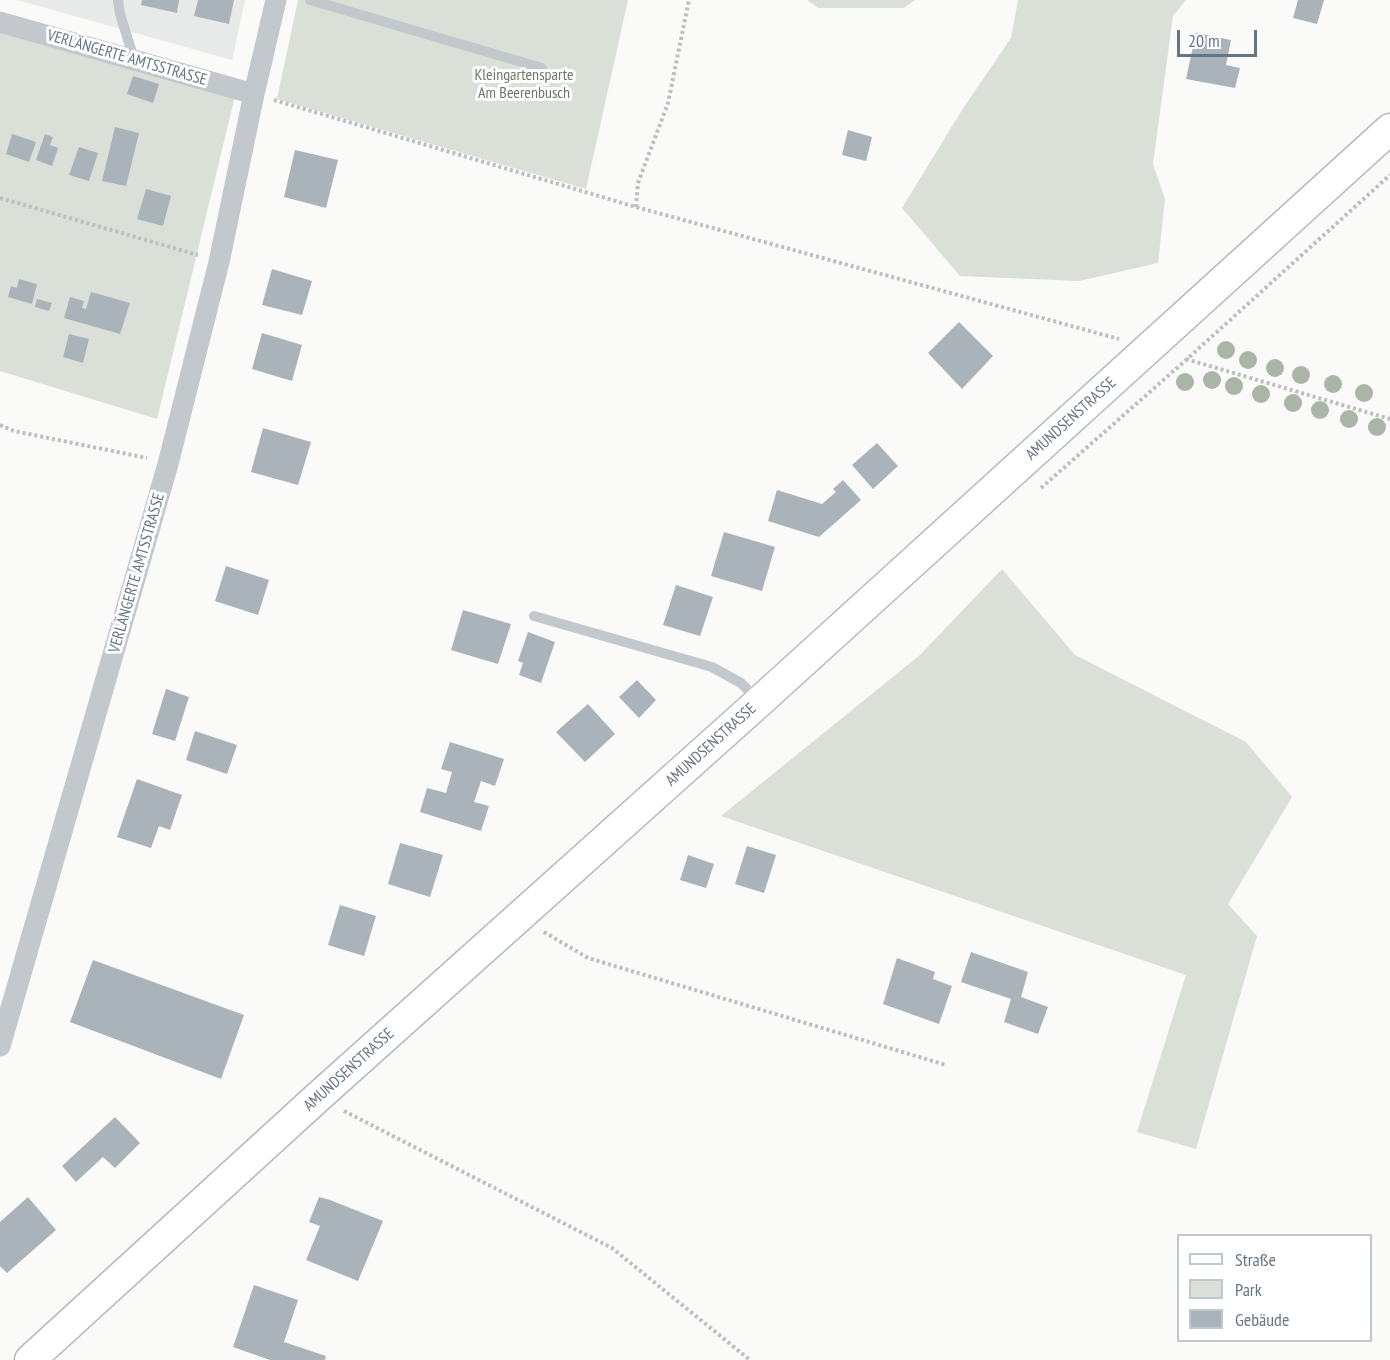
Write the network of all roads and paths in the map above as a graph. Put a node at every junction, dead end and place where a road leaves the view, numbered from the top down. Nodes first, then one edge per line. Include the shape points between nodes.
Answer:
1 (118, 0) edge
2 (276, 0) edge
3 (310, 0) edge
4 (689, 0) edge
5 (0, 22) edge
6 (134, 59) junction
7 (542, 68) dead end
8 (254, 94) junction
9 (1390, 129) edge
10 (0, 198) edge
11 (636, 207) junction
12 (219, 261) junction
13 (1149, 347) junction
14 (1390, 419) edge
15 (0, 425) edge
16 (168, 464) junction
17 (534, 616) dead end
18 (759, 702) junction
19 (524, 913) junction
20 (0, 1046) edge
21 (946, 1065) dead end
22 (318, 1097) junction
23 (30, 1360) edge
24 (750, 1360) edge

1 - 6 lane
2 - 8 street, VERLÄNGERTE AMTSSTRASSE
3 - 7 lane
4 - 11 path via 668,103 638,183
5 - 6 street, VERLÄNGERTE AMTSSTRASSE
6 - 8 street, VERLÄNGERTE AMTSSTRASSE
8 - 11 path
8 - 12 street, VERLÄNGERTE AMTSSTRASSE
9 - 13 street, AMUNDSENSTRASSE
10 - 12 path
11 - 13 path
12 - 16 street, VERLÄNGERTE AMTSSTRASSE
13 - 14 path
13 - 18 street, AMUNDSENSTRASSE
15 - 16 path
16 - 20 street, VERLÄNGERTE AMTSSTRASSE
17 - 18 lane via 712,667 741,683
18 - 19 street, AMUNDSENSTRASSE
19 - 21 path via 539,930 588,958
19 - 22 street, AMUNDSENSTRASSE
22 - 23 street, AMUNDSENSTRASSE
22 - 24 path via 612,1248

